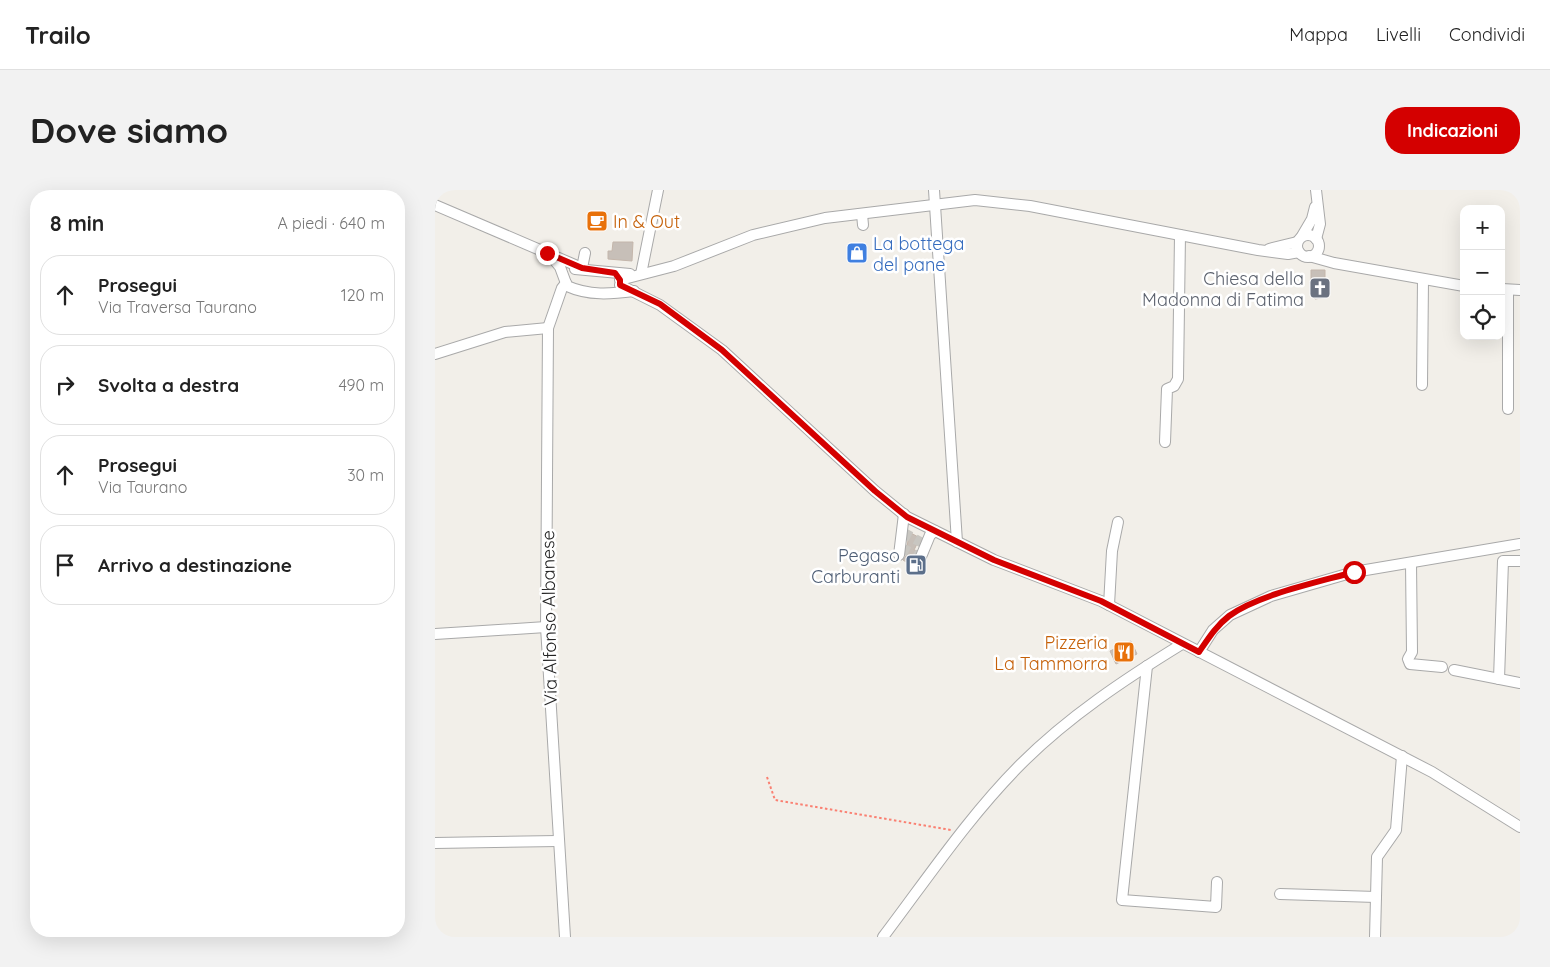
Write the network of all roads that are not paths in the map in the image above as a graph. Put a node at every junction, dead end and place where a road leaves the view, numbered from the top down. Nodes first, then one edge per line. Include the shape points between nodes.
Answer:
1 (658, 190) edge
2 (934, 190) edge
3 (1317, 194) edge
4 (435, 204) edge
5 (936, 205) junction
6 (862, 214) junction
7 (863, 225) dead end
8 (638, 234) dead end
9 (649, 235) junction
10 (1180, 235) junction
11 (1317, 242) junction
12 (1300, 244) junction
13 (547, 253) junction
14 (585, 253) dead end
15 (1309, 256) junction
16 (1334, 263) junction
17 (582, 268) junction
18 (640, 274) junction
19 (618, 279) junction
20 (1423, 279) junction
21 (565, 280) junction
22 (1460, 285) edge
23 (1505, 289) edge
24 (575, 290) junction
25 (1520, 290) edge
26 (637, 293) junction
27 (613, 294) junction
28 (558, 300) junction
29 (548, 328) junction
30 (435, 354) edge
31 (1422, 385) dead end
32 (1508, 409) dead end
33 (1165, 442) dead end
34 (904, 514) junction
35 (1118, 522) dead end
36 (935, 531) junction
37 (957, 542) junction
38 (1520, 544) edge
39 (899, 555) dead end
40 (1520, 561) edge
41 (1411, 562) junction
42 (918, 564) dead end
43 (1109, 606) junction
44 (546, 627) junction
45 (435, 634) edge
46 (1182, 644) junction
47 (1199, 652) junction
48 (1147, 666) junction
49 (1442, 667) dead end
50 (1454, 670) dead end
51 (1499, 679) junction
52 (1520, 683) edge
53 (1402, 756) junction
54 (1520, 827) edge
55 (558, 841) junction
56 (435, 843) edge
57 (1217, 882) dead end
58 (1280, 894) dead end
59 (1376, 897) junction
60 (565, 937) edge
61 (883, 937) edge
62 (1375, 937) edge

1 - 9 street
2 - 5 street
3 - 11 street via 1320,224
3 - 12 street via 1312,219
4 - 13 street
5 - 6 street
5 - 10 street via 975,200 1030,206
5 - 37 street
6 - 7 street
6 - 18 street via 825,218 753,235 673,266
8 - 9 street
9 - 18 street
10 - 12 street via 1258,250
10 - 33 street via 1178,379 1174,386 1167,388
11 - 12 street via 1310,235
11 - 15 street via 1317,251
11 - 16 street
12 - 15 street
13 - 17 street
13 - 21 street via 555,260
14 - 17 street
15 - 16 street
16 - 20 street
17 - 19 street
17 - 21 street via 567,271
18 - 19 street
18 - 26 street
19 - 26 street
19 - 27 street via 619,290
20 - 22 street
20 - 31 street
21 - 24 street
21 - 28 street, Via Alfonso Albanese
23 - 25 street
23 - 32 street
24 - 27 street
24 - 28 street
26 - 27 street
26 - 34 street via 660,304 722,350
28 - 29 street, Via Alfonso Albanese
29 - 30 street via 505,332
29 - 44 street, Via Alfonso Albanese
34 - 36 street
34 - 39 street
35 - 43 street via 1112,551
36 - 37 street
36 - 42 street via 930,535
37 - 43 street
38 - 41 street
40 - 51 street via 1503,560
41 - 47 street via 1354,572 1271,596 1230,615 1213,630
41 - 49 street via 1412,652 1408,658 1411,664
43 - 46 street via 1150,631
44 - 45 street
44 - 55 street, Via Alfonso Albanese
46 - 47 street
46 - 48 street
47 - 53 street
48 - 57 street via 1122,900 1216,907
48 - 61 street via 1089,706 1021,764 960,836
50 - 51 street
51 - 52 street
53 - 54 street
53 - 59 street via 1396,830 1377,857
55 - 56 street
55 - 60 street, Via Alfonso Albanese
58 - 59 street
59 - 62 street

